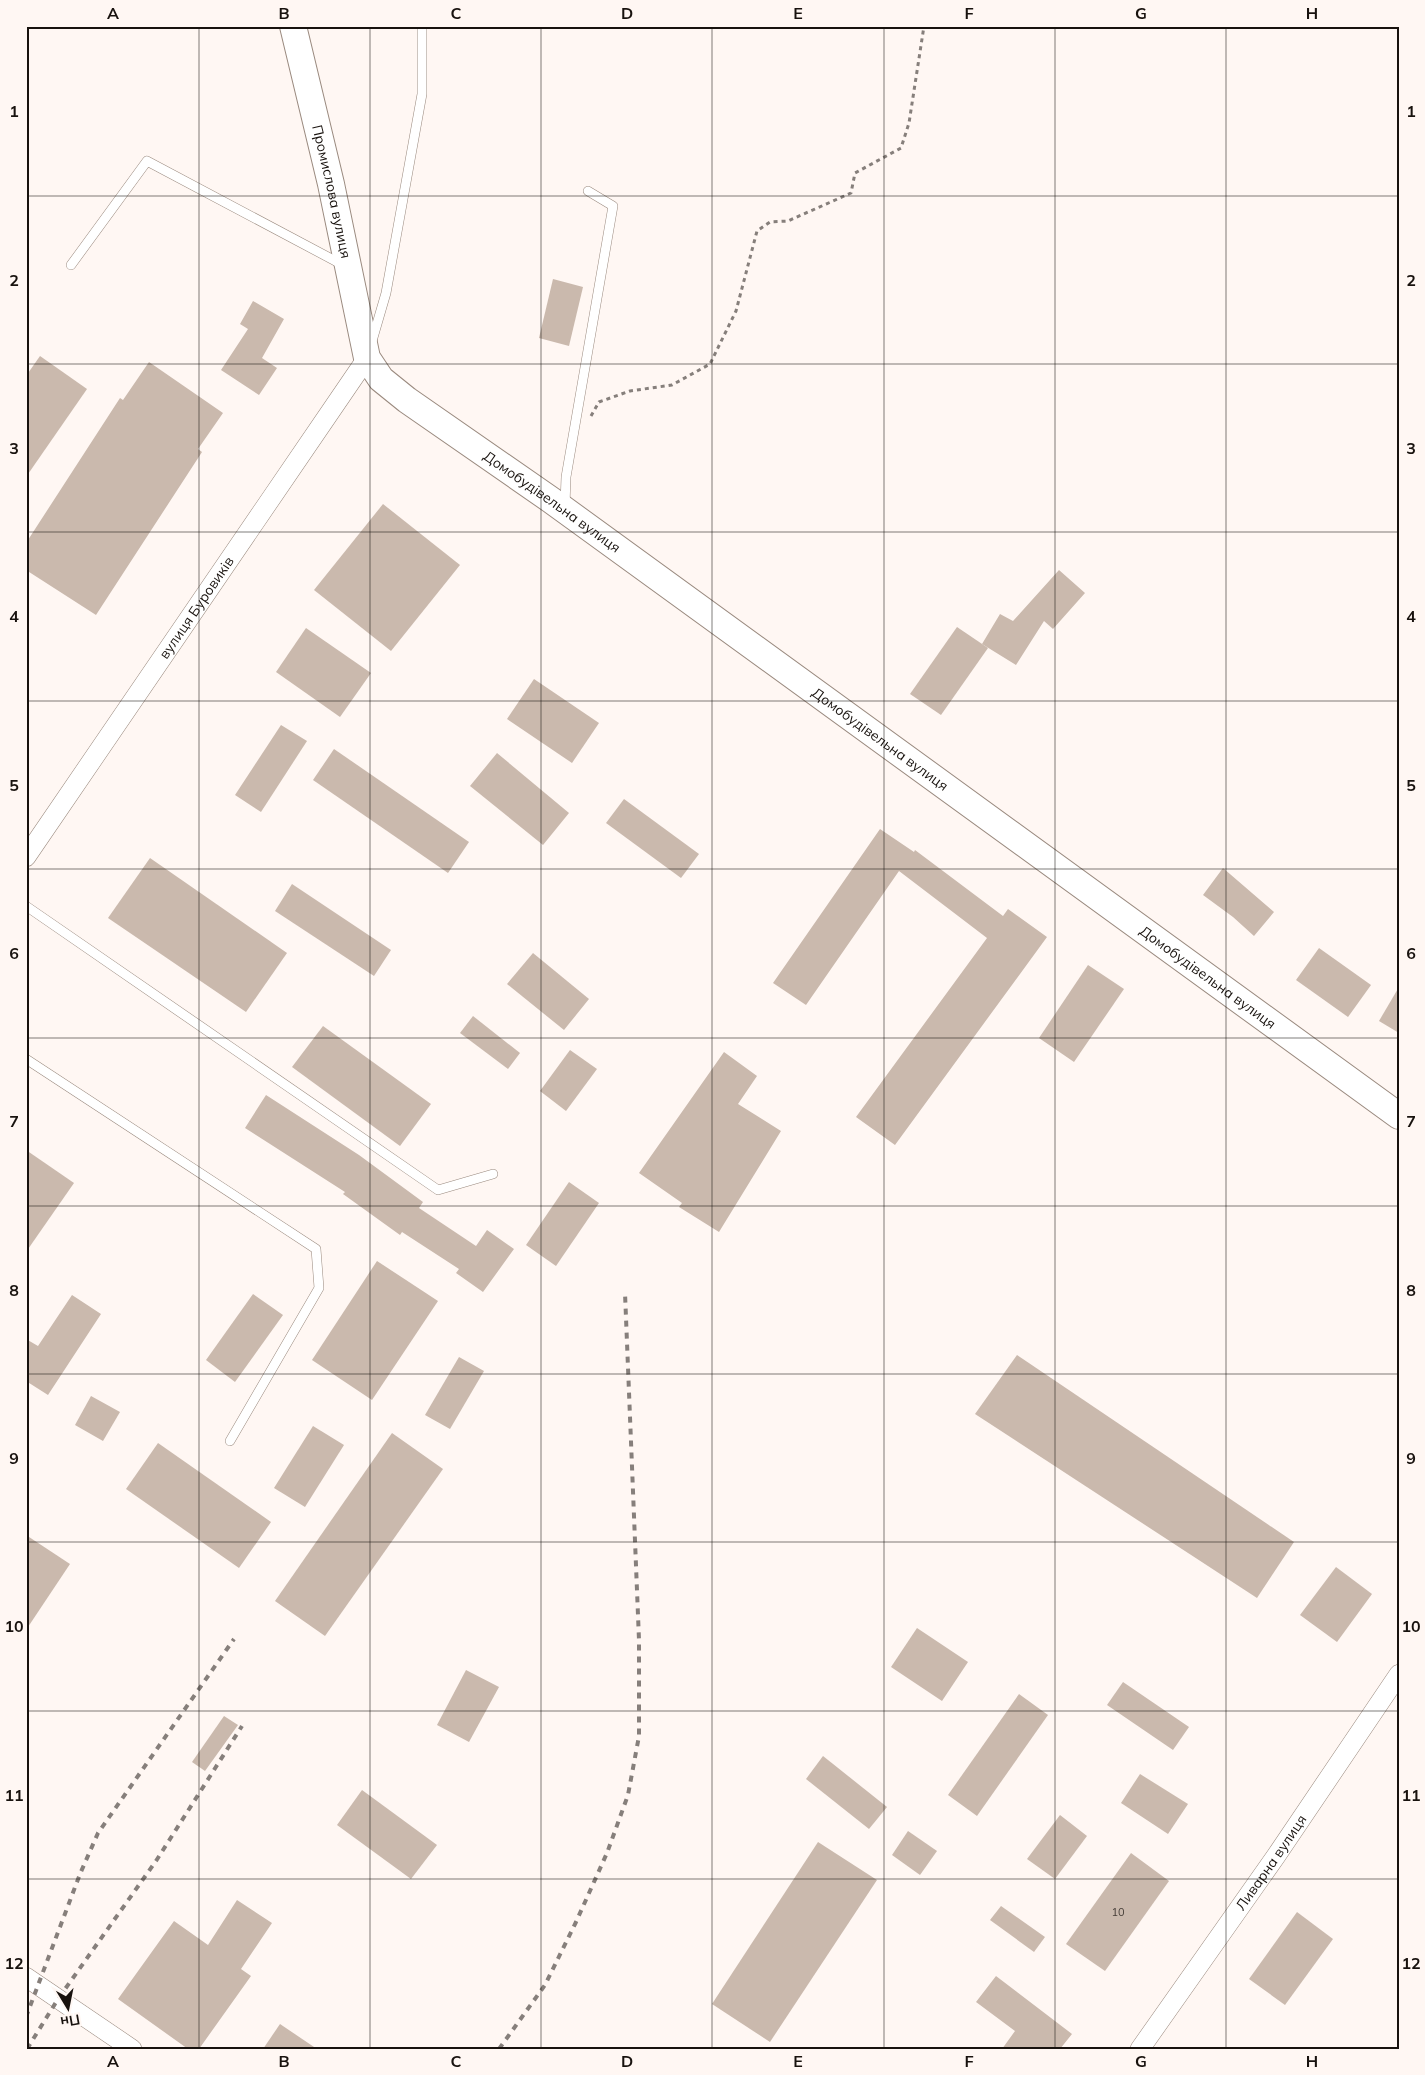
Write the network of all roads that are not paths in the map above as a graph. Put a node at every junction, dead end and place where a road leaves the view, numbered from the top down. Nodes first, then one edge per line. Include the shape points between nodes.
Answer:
1 (293, 26) edge
2 (422, 26) edge
3 (588, 191) dead end
4 (71, 265) dead end
5 (348, 267) junction
6 (368, 358) junction
7 (565, 511) junction
8 (26, 857) edge
9 (26, 906) edge
10 (26, 1058) edge
11 (1399, 1116) edge
12 (493, 1174) dead end
13 (230, 1441) dead end
14 (1399, 1674) edge
15 (26, 1977) edge
16 (132, 2049) edge
17 (1140, 2049) edge

1 - 5 street, Промислова вулиця
2 - 6 lane via 422,94 386,293
3 - 7 lane via 613,206 566,477
4 - 5 lane via 147,161
5 - 6 street, Промислова вулиця
6 - 7 street, Домобудівельна вулиця via 381,380
6 - 8 street, вулиця Буровиків
7 - 11 street, Домобудівельна вулиця
9 - 12 lane via 438,1190
10 - 13 lane via 316,1249 319,1288
14 - 17 street, Ливарна вулиця
15 - 16 street

